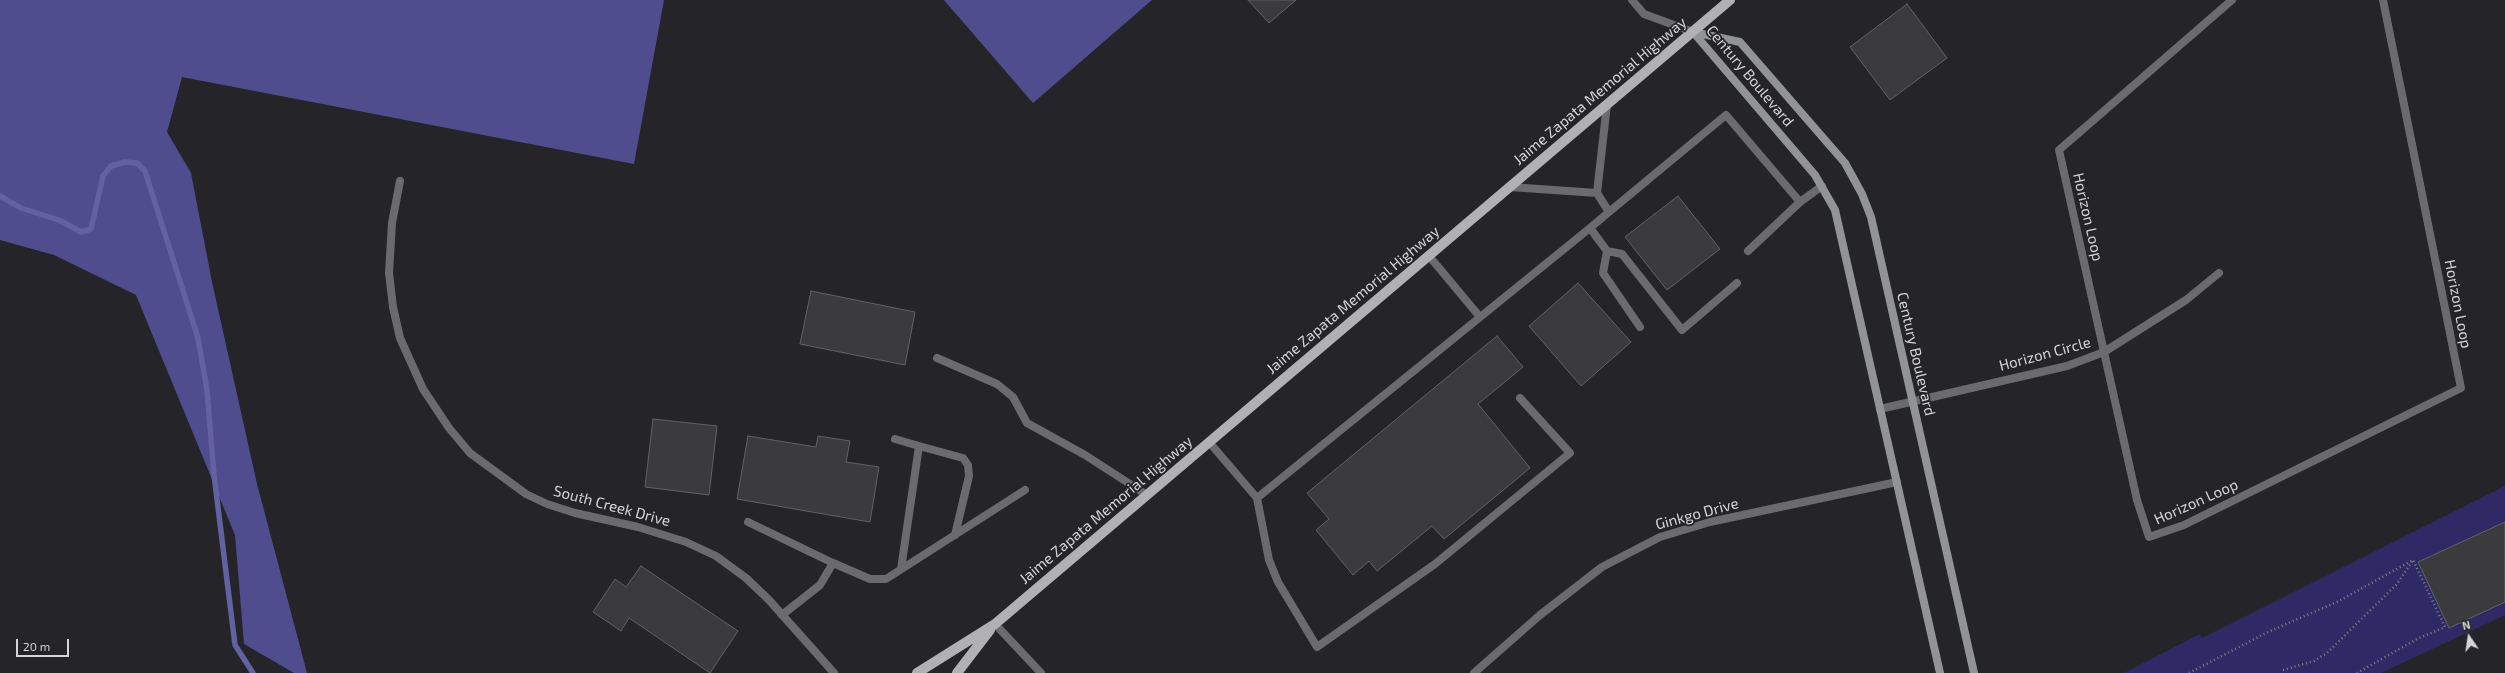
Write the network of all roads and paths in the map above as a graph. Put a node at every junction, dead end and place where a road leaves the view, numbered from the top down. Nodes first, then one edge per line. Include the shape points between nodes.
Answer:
1 (1632, 0) edge
2 (1730, 0) edge
3 (2232, 0) edge
4 (2383, 0) edge
5 (1692, 32) junction
6 (1607, 104) junction
7 (400, 181) dead end
8 (1822, 186) junction
9 (1510, 187) junction
10 (1597, 193) junction
11 (1800, 202) junction
12 (1609, 212) junction
13 (1590, 228) junction
14 (1748, 250) dead end
15 (1607, 251) junction
16 (1429, 256) junction
17 (2219, 273) dead end
18 (1737, 283) dead end
19 (1480, 317) junction
20 (1640, 327) dead end
21 (2104, 352) junction
22 (936, 358) dead end
23 (1520, 398) dead end
24 (1913, 402) junction
25 (1880, 409) junction
26 (895, 439) dead end
27 (1208, 442) junction
28 (919, 446) junction
29 (1897, 482) junction
30 (1025, 490) dead end
31 (1147, 495) junction
32 (1257, 498) junction
33 (748, 522) dead end
34 (955, 535) junction
35 (2413, 560) junction
36 (833, 563) junction
37 (901, 569) junction
38 (782, 615) junction
39 (995, 624) junction
40 (2282, 670) dead end
41 (2197, 672) edge
42 (834, 673) edge
43 (917, 673) edge
44 (957, 673) edge
45 (1040, 673) edge
46 (1474, 673) edge
47 (1940, 673) edge
48 (1974, 673) edge
49 (2189, 673) edge
50 (2357, 673) edge

1 - 5 street via 1644,14
2 - 5 main road, Jaime Zapata Memorial Highway
3 - 21 street, Horizon Loop via 2059,150
4 - 21 street, Horizon Loop via 2461,388 2184,525 2148,537 2137,500
5 - 6 main road, Jaime Zapata Memorial Highway
5 - 8 street, Century Boulevard
5 - 24 street, Century Boulevard via 1740,42 1845,164 1862,194 1871,217
6 - 9 main road, Jaime Zapata Memorial Highway
6 - 10 street
7 - 38 street, South Creek Drive via 392,223 389,273 400,338 423,389 449,428 470,453 526,494 547,504 638,527 686,542 716,556 746,578
8 - 11 street
8 - 25 street, Century Boulevard via 1834,210
9 - 10 street
9 - 16 main road, Jaime Zapata Memorial Highway
10 - 12 street
11 - 12 street via 1726,115
11 - 14 street
12 - 13 street
13 - 15 street
13 - 19 street
15 - 18 street via 1622,254 1682,330
15 - 20 street via 1603,273
16 - 19 street
16 - 27 main road, Jaime Zapata Memorial Highway
17 - 21 street, Horizon Circle via 2186,300
19 - 32 street
21 - 24 street, Horizon Circle via 2066,366
22 - 31 street via 998,384 1013,397 1026,422 1085,455
23 - 32 street via 1570,453 1435,564 1317,647 1278,582 1269,560
24 - 25 street, Horizon Circle
24 - 48 street, Century Boulevard
25 - 29 street, Century Boulevard
26 - 28 street
27 - 31 main road, Jaime Zapata Memorial Highway
27 - 32 street
28 - 34 street via 963,458 968,465 969,476
28 - 37 street
29 - 46 street, Ginkgo Drive via 1710,522 1660,537 1602,567 1540,615
29 - 47 street, Century Boulevard
30 - 34 street
31 - 39 main road, Jaime Zapata Memorial Highway
33 - 36 street
34 - 37 street
35 - 40 path via 2397,584 2327,653 2314,661
35 - 41 path via 2339,601 2268,632
35 - 50 path via 2445,627 2417,639
36 - 37 street via 870,579 886,579
36 - 38 street via 820,585
38 - 42 street, South Creek Drive
39 - 43 main road, Jaime Zapata Memorial Highway
39 - 44 main road, Jaime Zapata Memorial Highway
39 - 45 street
41 - 49 path

